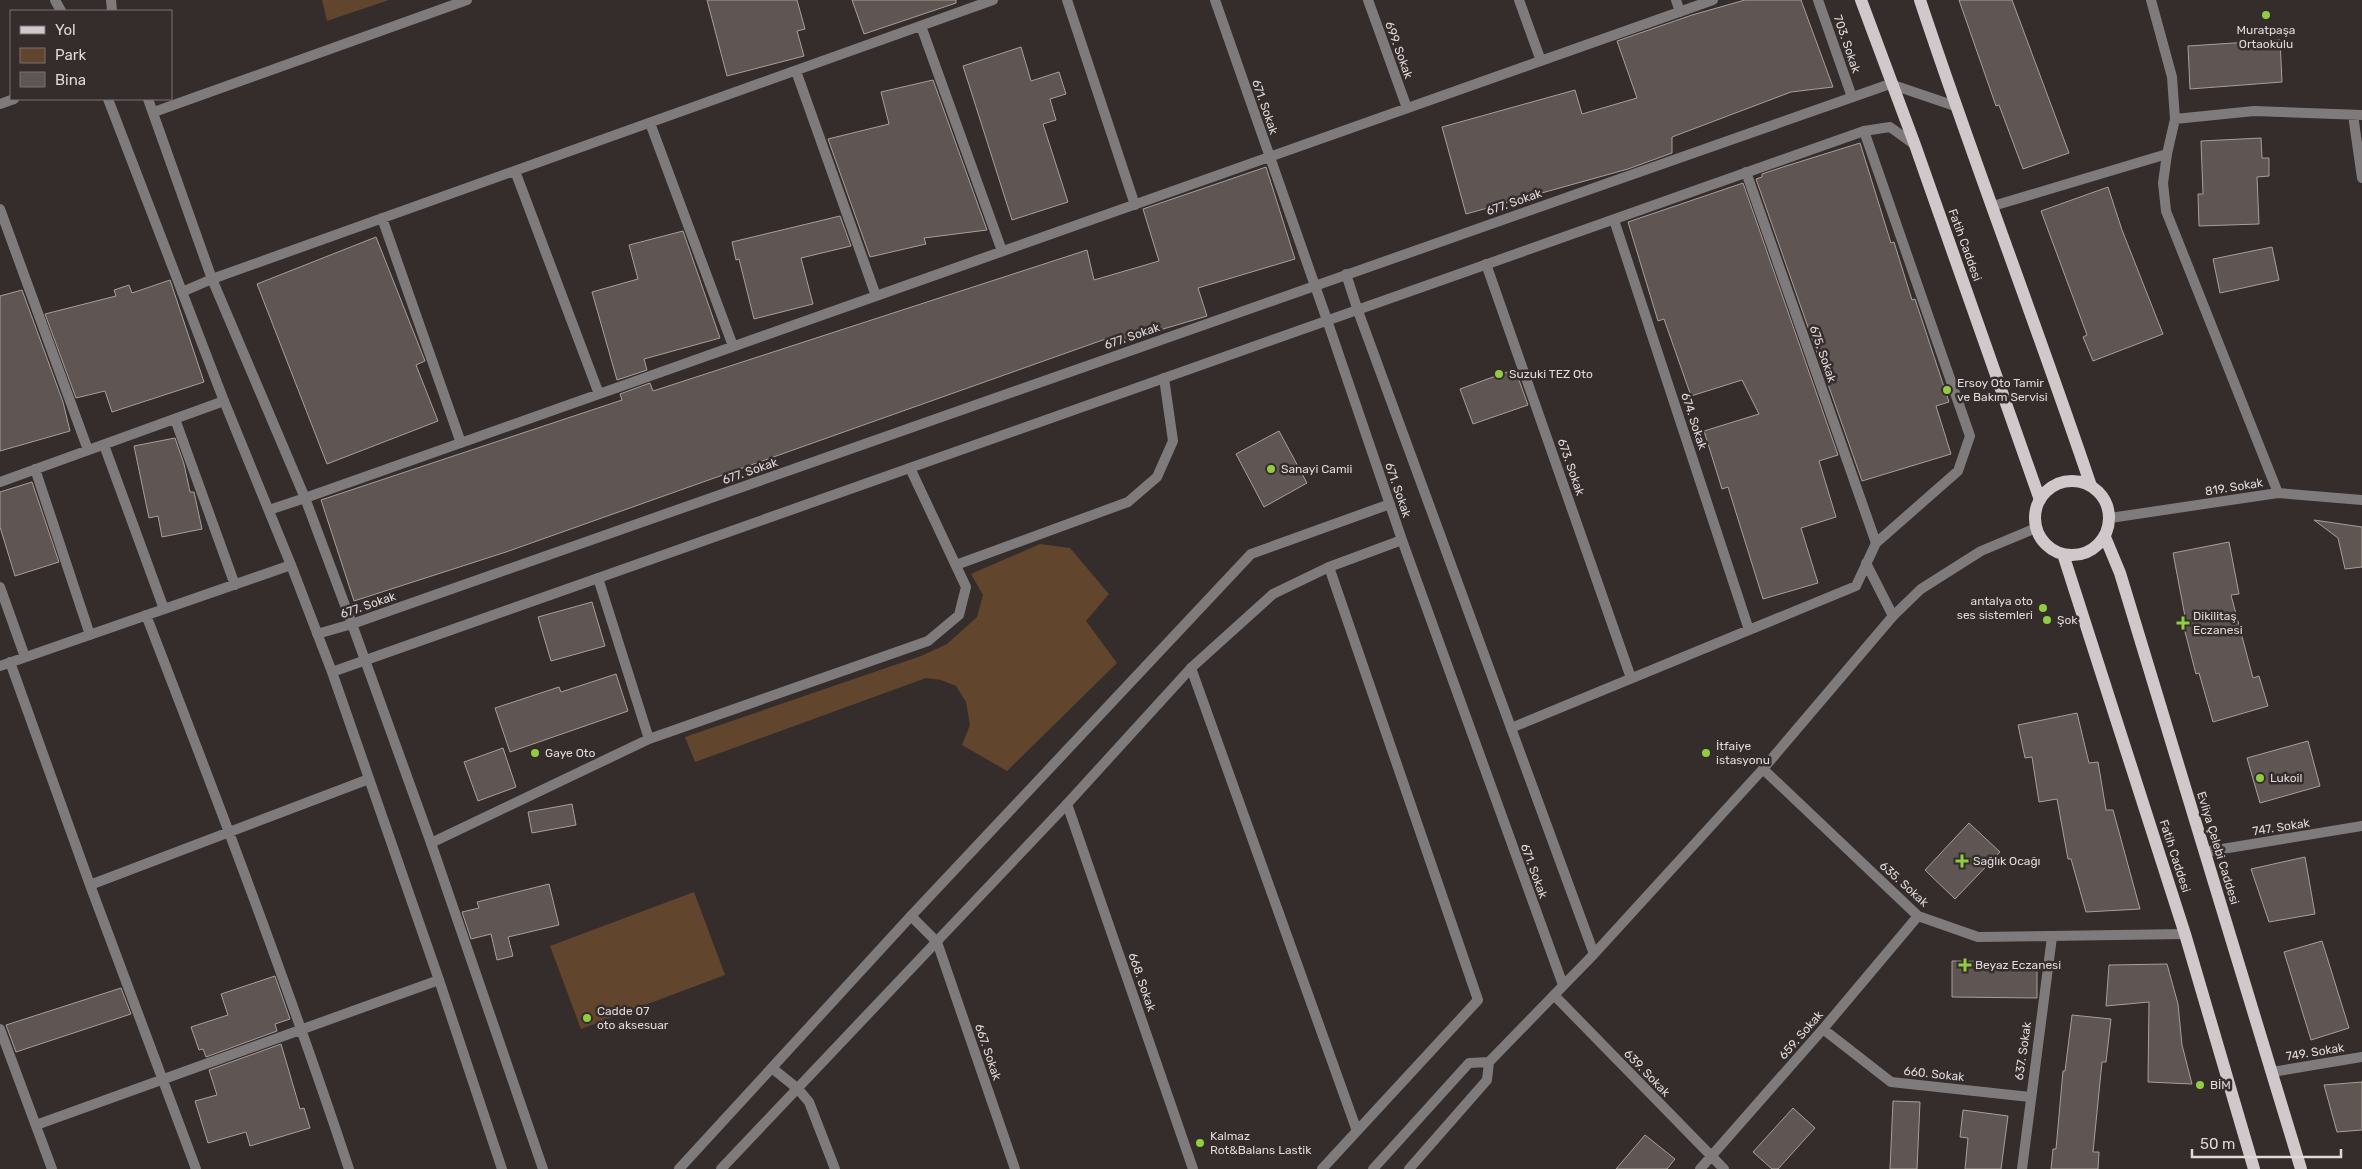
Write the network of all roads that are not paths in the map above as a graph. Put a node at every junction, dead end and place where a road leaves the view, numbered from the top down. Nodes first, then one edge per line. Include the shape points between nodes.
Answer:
1 (467, 0) edge
2 (993, 0) edge
3 (1067, 0) edge
4 (1214, 0) edge
5 (1368, 0) edge
6 (1519, 0) edge
7 (1676, 0) edge
8 (1713, 0) edge
9 (1818, 0) edge
10 (1861, 0) edge
11 (1920, 0) edge
12 (2151, 0) edge
13 (1680, 12) junction
14 (921, 26) junction
15 (1541, 61) junction
16 (796, 71) junction
17 (1890, 84) junction
18 (1852, 97) junction
19 (108, 100) edge
20 (148, 100) edge
21 (1955, 106) junction
22 (1407, 108) junction
23 (154, 112) junction
24 (2357, 115) edge
25 (2175, 119) junction
26 (650, 122) junction
27 (1864, 131) junction
28 (1915, 145) junction
29 (2167, 154) junction
30 (1270, 157) junction
31 (515, 171) junction
32 (1746, 172) junction
33 (2362, 178) edge
34 (1135, 204) junction
35 (1993, 206) junction
36 (0, 209) edge
37 (382, 218) junction
38 (1614, 220) junction
39 (1002, 251) junction
40 (1486, 264) junction
41 (1346, 274) junction
42 (212, 279) junction
43 (1315, 285) junction
44 (182, 292) junction
45 (876, 296) junction
46 (1358, 311) junction
47 (1327, 320) junction
48 (733, 346) junction
49 (1164, 378) junction
50 (599, 394) junction
51 (224, 401) junction
52 (175, 419) junction
53 (461, 443) junction
54 (104, 445) junction
55 (88, 450) junction
56 (910, 468) junction
57 (35, 470) junction
58 (0, 482) edge
59 (2091, 486) junction
60 (2278, 493) junction
61 (305, 498) junction
62 (2040, 500) junction
63 (2362, 500) edge
64 (1390, 504) junction
65 (269, 510) junction
66 (2110, 518) junction
67 (2036, 528) junction
68 (2105, 537) junction
69 (1402, 540) junction
70 (1876, 543) junction
71 (2062, 554) junction
72 (1866, 563) junction
73 (291, 565) junction
74 (956, 565) junction
75 (1329, 567) junction
76 (598, 578) junction
77 (235, 585) junction
78 (0, 587) edge
79 (164, 609) junction
80 (146, 615) junction
81 (1892, 616) junction
82 (352, 624) junction
83 (1749, 630) junction
84 (90, 634) junction
85 (317, 634) junction
86 (25, 657) junction
87 (365, 661) junction
88 (5, 664) edge
89 (1190, 668) junction
90 (332, 672) junction
91 (1632, 678) junction
92 (1511, 728) junction
93 (649, 739) junction
94 (1763, 769) junction
95 (369, 779) junction
96 (1067, 804) junction
97 (2362, 826) edge
98 (230, 832) junction
99 (431, 842) junction
100 (2204, 852) junction
101 (90, 885) junction
102 (911, 916) junction
103 (1918, 916) junction
104 (2185, 934) junction
105 (2052, 938) junction
106 (937, 942) junction
107 (1594, 954) junction
108 (439, 980) junction
109 (1563, 986) junction
110 (1554, 995) junction
111 (0, 1029) edge
112 (302, 1029) junction
113 (1823, 1029) junction
114 (2362, 1057) edge
115 (1489, 1062) junction
116 (772, 1068) junction
117 (2272, 1072) junction
118 (162, 1080) junction
119 (798, 1089) junction
120 (2030, 1097) junction
121 (36, 1125) junction
122 (1357, 1131) junction
123 (1710, 1156) junction
124 (52, 1169) edge
125 (196, 1169) edge
126 (349, 1169) edge
127 (502, 1169) edge
128 (543, 1169) edge
129 (679, 1169) edge
130 (721, 1169) edge
131 (835, 1169) edge
132 (1015, 1169) edge
133 (1193, 1169) edge
134 (1322, 1169) edge
135 (1373, 1169) edge
136 (1409, 1169) edge
137 (1700, 1169) edge
138 (1724, 1169) edge
139 (2022, 1169) edge
140 (2254, 1169) edge
141 (2301, 1169) edge

1 - 23 street
2 - 14 street
3 - 34 street
4 - 30 street, 671. Sokak
5 - 22 street, 699. Sokak
6 - 15 street
7 - 13 street
8 - 13 street
9 - 18 street, 703. Sokak
10 - 17 main road, Fatih Caddesi
11 - 21 main road
12 - 25 street via 2172,77
13 - 15 street
14 - 16 street
14 - 39 street
15 - 22 street
16 - 26 street
16 - 45 street
17 - 18 street, 677. Sokak
17 - 21 street
17 - 28 main road, Fatih Caddesi
18 - 41 street, 677. Sokak
19 - 44 street
20 - 23 street
21 - 35 main road
22 - 30 street
23 - 42 street
24 - 25 street via 2254,111
24 - 33 street
25 - 29 street
26 - 31 street
26 - 48 street
27 - 28 street via 1890,127
27 - 32 street
27 - 70 street via 1970,436 1958,471
28 - 62 main road, Fatih Caddesi
29 - 35 street
29 - 60 street via 2163,183 2166,212
30 - 34 street
30 - 43 street, 671. Sokak
31 - 37 street
31 - 50 street
32 - 38 street
32 - 70 street, 675. Sokak
34 - 39 street
35 - 59 main road
36 - 55 street
37 - 42 street
37 - 53 street
38 - 40 street
38 - 83 street, 674. Sokak
39 - 45 street
40 - 46 street
40 - 91 street, 673. Sokak
41 - 43 street, 677. Sokak
41 - 46 street, 671. Sokak
42 - 44 street
42 - 61 street
43 - 47 street, 671. Sokak
43 - 82 street, 677. Sokak
44 - 51 street
45 - 48 street
46 - 47 street
46 - 92 street, 671. Sokak
47 - 49 street
47 - 64 street, 671. Sokak
48 - 50 street
49 - 56 street
49 - 74 street via 1173,441 1157,477 1128,502
50 - 53 street
51 - 52 street
51 - 65 street
52 - 54 street
52 - 77 street
53 - 61 street
54 - 55 street
54 - 79 street
55 - 57 street
56 - 74 street
56 - 76 street
57 - 58 street
57 - 84 street
59 - 62 main road via 2082,482 2063,482 2046,492
59 - 66 main road via 2105,500
60 - 63 street, 819. Sokak
60 - 66 street, 819. Sokak
61 - 65 street
61 - 82 street
62 - 67 main road
64 - 69 street, 671. Sokak
64 - 102 street via 1251,554
65 - 73 street
66 - 68 main road
67 - 71 main road via 2046,544
67 - 81 street via 1981,550 1922,588
68 - 71 main road via 2091,551
68 - 100 main road, Evliya Çelebi Caddesi via 2120,573
69 - 75 street
69 - 109 street, 671. Sokak
70 - 72 street
71 - 104 main road, Fatih Caddesi
72 - 81 street
72 - 83 street via 1856,586
73 - 77 street
73 - 85 street
74 - 93 street via 966,587 959,615 928,641
75 - 89 street via 1273,594
75 - 122 street via 1478,1000
76 - 87 street
76 - 93 street
77 - 79 street
78 - 86 street
79 - 80 street
80 - 84 street
80 - 98 street
81 - 94 street
82 - 85 street, 677. Sokak
82 - 87 street
83 - 91 street
84 - 86 street
85 - 90 street
86 - 88 street
87 - 90 street
87 - 99 street
88 - 101 street
89 - 96 street
89 - 122 street
90 - 95 street
91 - 92 street
92 - 107 street, 671. Sokak
93 - 99 street
94 - 103 street, 635. Sokak
94 - 107 street
95 - 98 street
95 - 108 street
96 - 106 street
96 - 133 street, 668. Sokak
97 - 100 street, 747. Sokak
98 - 101 street
98 - 112 street
99 - 128 street
100 - 117 main road, Evliya Çelebi Caddesi
101 - 118 street
102 - 106 street
102 - 116 street
103 - 105 street, 635. Sokak via 1978,937
103 - 113 street, 659. Sokak
104 - 105 street, 635. Sokak
104 - 140 main road, Fatih Caddesi
105 - 120 street, 637. Sokak
106 - 119 street
106 - 132 street, 667. Sokak
107 - 109 street
108 - 112 street
108 - 127 street
109 - 110 street
110 - 115 street
110 - 123 street, 639. Sokak
111 - 121 street
112 - 118 street
112 - 126 street
113 - 120 street, 660. Sokak via 1891,1082
113 - 123 street, 659. Sokak
114 - 117 street, 749. Sokak
115 - 135 street via 1469,1063
115 - 136 street via 1488,1080
116 - 119 street
116 - 129 street
117 - 141 main road, Evliya Çelebi Caddesi
118 - 121 street
118 - 125 street
119 - 130 street
119 - 131 street via 809,1102
120 - 139 street, 637. Sokak
121 - 124 street
122 - 134 street
123 - 137 street, 659. Sokak
123 - 138 street, 639. Sokak

